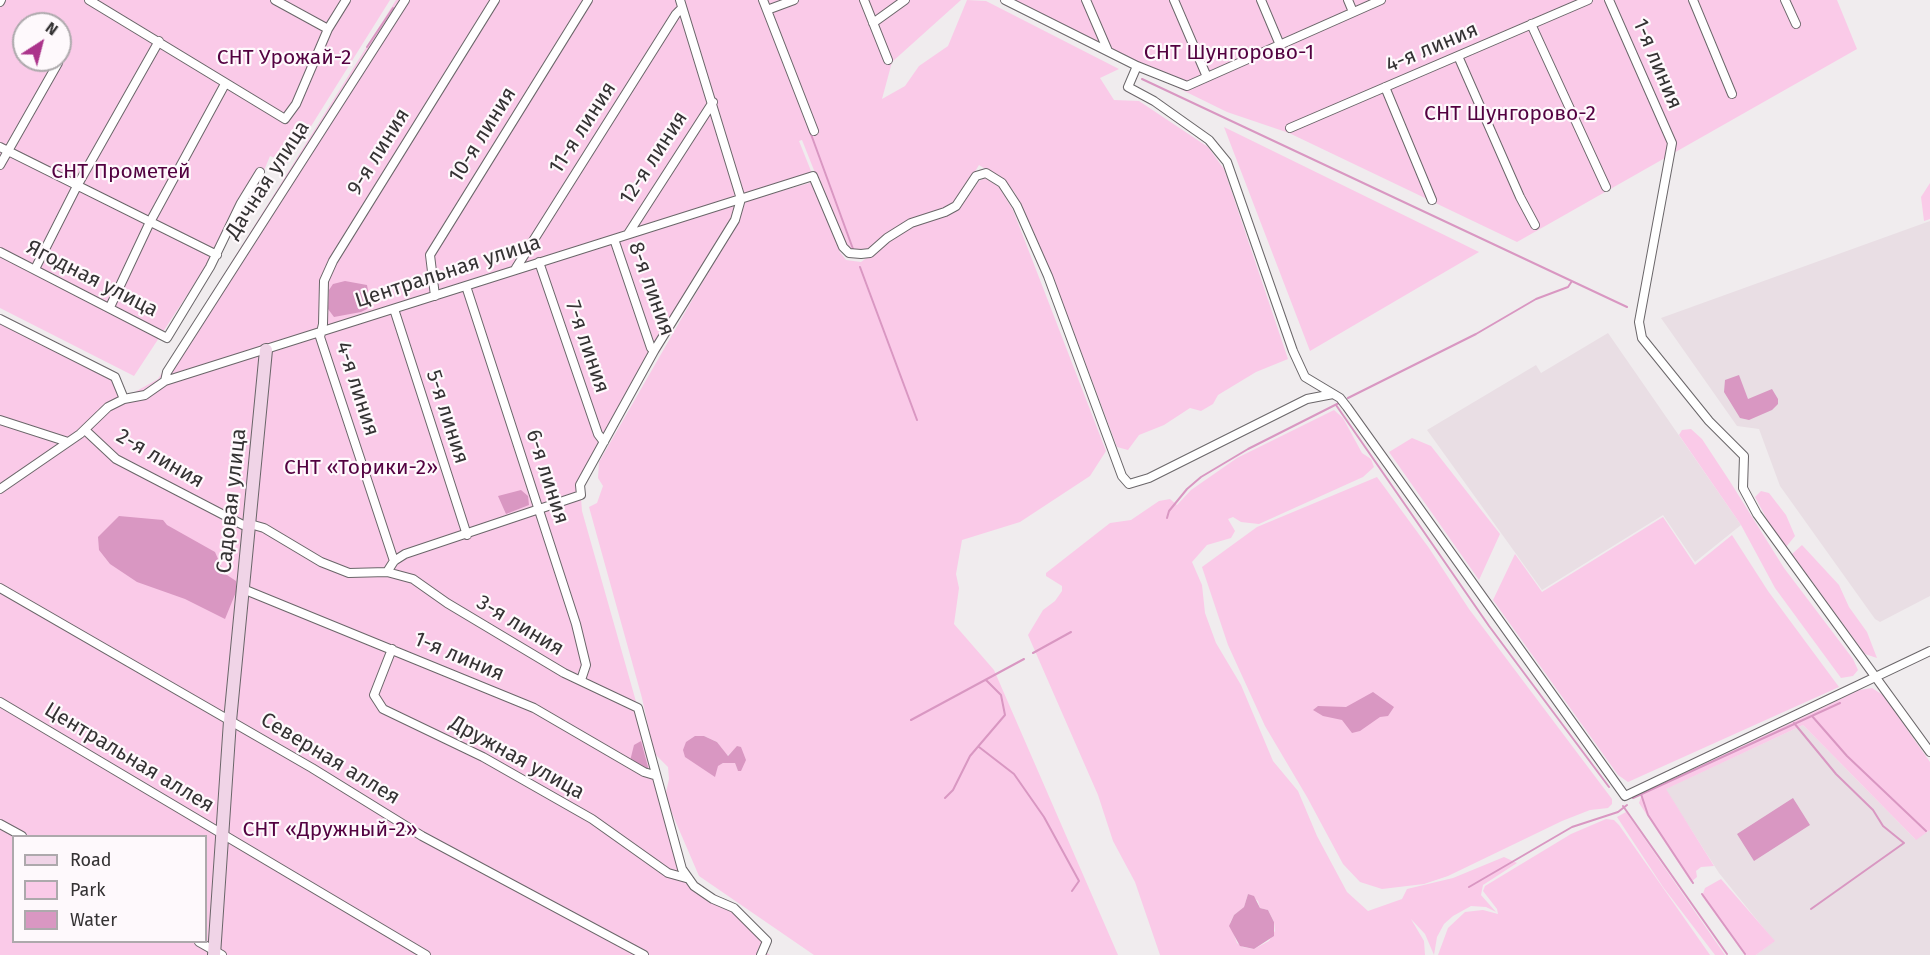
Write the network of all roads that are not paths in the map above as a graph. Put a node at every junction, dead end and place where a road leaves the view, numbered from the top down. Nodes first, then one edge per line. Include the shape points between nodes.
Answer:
1 (89, 0) edge
2 (275, 0) edge
3 (346, 0) edge
4 (405, 0) edge
5 (495, 0) edge
6 (588, 0) edge
7 (763, 0) edge
8 (795, 0) edge
9 (864, 0) edge
10 (905, 0) edge
11 (1005, 0) edge
12 (1086, 0) edge
13 (1174, 0) edge
14 (1261, 0) edge
15 (1348, 0) edge
16 (1381, 0) edge
17 (1588, 0) edge
18 (1610, 0) edge
19 (1694, 0) edge
20 (1785, 0) edge
21 (681, 4) edge
22 (767, 10) junction
23 (1353, 12) junction
24 (873, 23) junction
25 (1531, 24) junction
26 (1796, 24) dead end
27 (328, 29) junction
28 (159, 41) junction
29 (1280, 45) junction
30 (1104, 49) junction
31 (1458, 56) junction
32 (888, 60) dead end
33 (1137, 66) junction
34 (52, 72) edge
35 (1207, 77) junction
36 (225, 84) junction
37 (1385, 87) junction
38 (1732, 94) dead end
39 (713, 102) junction
40 (1290, 128) dead end
41 (814, 131) dead end
42 (4, 149) edge
43 (0, 165) edge
44 (260, 172) dead end
45 (77, 186) junction
46 (1606, 187) dead end
47 (741, 199) junction
48 (1432, 200) dead end
49 (150, 222) junction
50 (1535, 225) dead end
51 (628, 234) junction
52 (614, 239) junction
53 (0, 252) edge
54 (217, 255) junction
55 (539, 262) junction
56 (516, 268) junction
57 (35, 269) junction
58 (466, 286) junction
59 (435, 296) junction
60 (110, 307) junction
61 (394, 309) junction
62 (0, 319) edge
63 (322, 331) junction
64 (266, 350) junction
65 (654, 351) junction
66 (165, 381) junction
67 (1333, 393) junction
68 (124, 399) junction
69 (0, 420) edge
70 (85, 430) junction
71 (68, 442) junction
72 (604, 442) junction
73 (0, 479) edge
74 (10, 483) junction
75 (0, 489) edge
76 (539, 510) junction
77 (250, 524) junction
78 (467, 535) junction
79 (394, 561) junction
80 (387, 572) junction
81 (0, 588) edge
82 (243, 589) junction
83 (392, 649) junction
84 (1930, 651) edge
85 (1875, 676) junction
86 (581, 680) junction
87 (0, 702) edge
88 (230, 721) junction
89 (1930, 752) edge
90 (654, 774) junction
91 (0, 824) edge
92 (19, 835) edge
93 (224, 836) junction
94 (686, 878) junction
95 (200, 943) edge
96 (762, 953) edge
97 (217, 954) edge
98 (426, 955) edge
99 (644, 955) edge

1 - 28 street
2 - 27 street
3 - 27 street
4 - 66 street, Дачная улица via 167,372
5 - 63 street, 9-я линия via 327,271 321,292
6 - 59 street, 10-я линия via 430,255
7 - 22 street
8 - 22 street
9 - 24 street
10 - 24 street
11 - 30 street
12 - 30 street
13 - 35 street
14 - 29 street
15 - 23 street
16 - 23 street
17 - 25 street, 4-я линия
18 - 85 street, 1-я линия via 1672,143 1638,322 1642,338 1709,421 1744,456 1746,496
19 - 38 street
20 - 26 street
21 - 39 street
21 - 56 street, 11-я линия
22 - 41 street
23 - 29 street
24 - 32 street
25 - 31 street, 4-я линия
25 - 46 street
27 - 36 street via 296,104 285,119
28 - 36 street
28 - 45 street
29 - 35 street
30 - 33 street
31 - 37 street, 4-я линия
31 - 50 street
33 - 35 street via 1182,86
33 - 67 street via 1128,87 1209,140 1227,162 1298,366 1305,377
34 - 42 street
36 - 49 street
37 - 40 street, 4-я линия
37 - 48 street
39 - 47 street
39 - 51 street, 12-я линия
42 - 43 street
42 - 45 street
44 - 54 street
45 - 49 street
45 - 57 street
47 - 51 street, Центральная улица
47 - 65 street via 735,220
47 - 67 street, Центральная улица via 813,176 843,247 849,254 861,254 870,253 911,223 956,206 976,176 986,173 994,177 1010,193 1048,276 1122,476 1129,484 1149,478 1307,399
49 - 54 street
49 - 60 street
51 - 52 street, Центральная улица
52 - 55 street, Центральная улица
52 - 65 street, 8-я линия
53 - 57 street, Ягодная улица
54 - 60 street, Ягодная улица via 167,338
55 - 56 street, Центральная улица
55 - 72 street, 7-я линия
56 - 58 street, Центральная улица
57 - 60 street, Ягодная улица
58 - 59 street, Центральная улица
58 - 76 street, 6-я линия
59 - 61 street, Центральная улица
61 - 63 street, Центральная улица
61 - 78 street, 5-я линия
62 - 68 street via 115,377
63 - 64 street, Центральная улица
63 - 79 street, 4-я линия via 320,336
64 - 66 street, Центральная улица
64 - 77 street, Садовая улица
65 - 72 street
66 - 68 street, Центральная улица via 145,395
67 - 85 street via 1347,407 1625,796
68 - 70 street, Центральная улица via 108,407
69 - 71 street
70 - 71 street, Центральная улица
70 - 77 street, 2-я линия via 116,459 243,525
71 - 74 street, Центральная улица
72 - 76 street via 580,485 581,495
73 - 74 street
74 - 75 street, Центральная улица
76 - 78 street
76 - 86 street, 6-я линия via 586,665
77 - 80 street, 2-я линия via 349,573
77 - 82 street, Садовая улица
78 - 79 street
79 - 80 street
80 - 86 street, 3-я линия via 413,579 501,637
81 - 88 street, Северная аллея
82 - 83 street, 1-я линия
82 - 88 street, Садовая улица
83 - 90 street, 1-я линия via 534,708 644,772
83 - 94 street, Дружная улица via 374,695 383,709 483,757 592,819 668,873
84 - 85 street
85 - 89 street
86 - 90 street, 3-я линия via 638,708
87 - 93 street, Центральная аллея
88 - 93 street, Садовая улица
88 - 99 street, Северная аллея via 422,836
90 - 94 street
91 - 92 street
93 - 97 street, Садовая улица
93 - 98 street, Центральная аллея
94 - 96 street via 713,899 734,908 767,941
95 - 97 street

